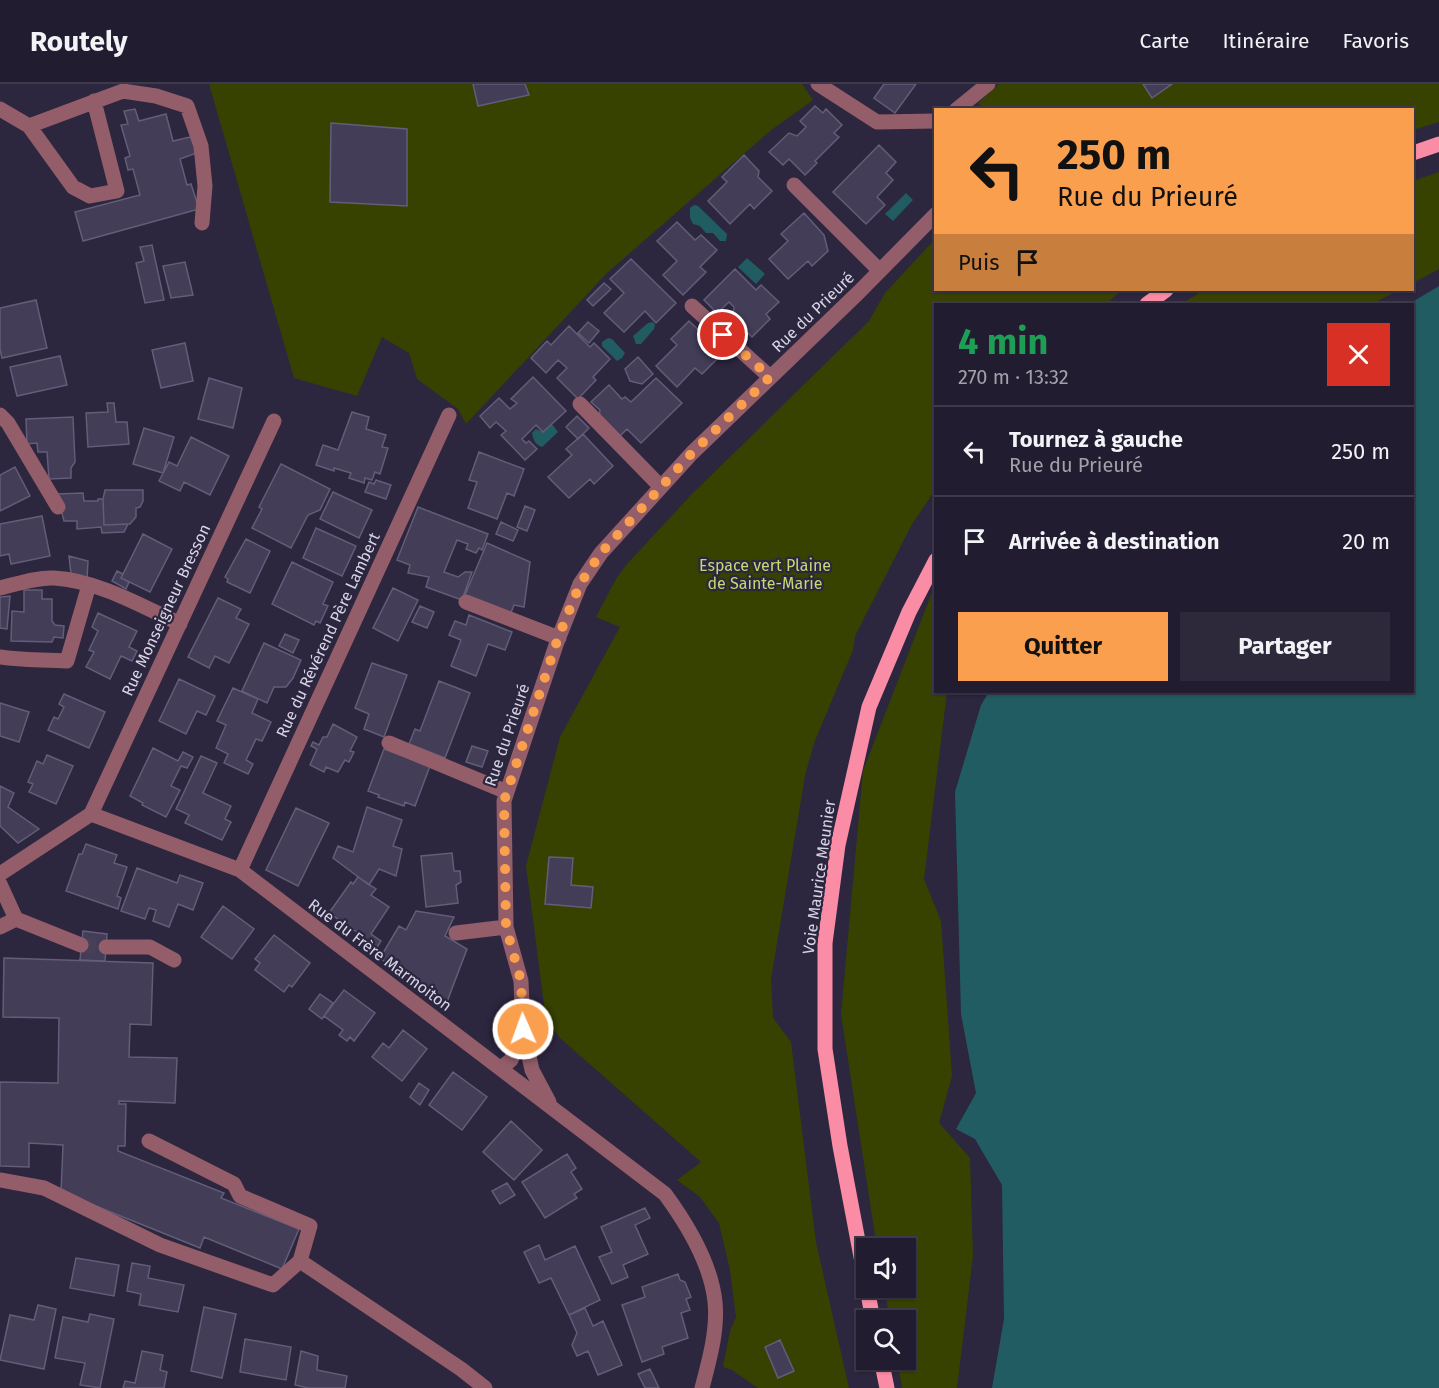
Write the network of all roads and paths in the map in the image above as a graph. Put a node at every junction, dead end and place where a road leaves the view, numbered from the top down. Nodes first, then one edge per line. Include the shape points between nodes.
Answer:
1 (818, 84) edge
2 (988, 84) edge
3 (94, 100) junction
4 (958, 108) edge
5 (0, 109) edge
6 (934, 121) edge
7 (29, 126) junction
8 (1439, 144) edge
9 (1414, 153) edge
10 (794, 185) dead end
11 (934, 216) edge
12 (202, 223) dead end
13 (879, 271) junction
14 (1165, 291) edge
15 (1148, 303) edge
16 (692, 306) dead end
17 (770, 377) junction
18 (580, 404) dead end
19 (0, 415) edge
20 (449, 415) dead end
21 (274, 421) dead end
22 (661, 487) junction
23 (58, 507) dead end
24 (934, 564) edge
25 (89, 585) junction
26 (0, 588) edge
27 (466, 602) dead end
28 (180, 624) junction
29 (558, 638) junction
30 (0, 657) edge
31 (389, 743) dead end
32 (507, 792) junction
33 (91, 814) junction
34 (240, 870) junction
35 (0, 874) edge
36 (0, 884) edge
37 (16, 919) junction
38 (0, 927) edge
39 (506, 927) junction
40 (456, 933) dead end
41 (81, 945) tunnel mouth
42 (106, 947) tunnel mouth
43 (174, 960) dead end
44 (523, 1029) junction
45 (501, 1068) junction
46 (551, 1108) junction
47 (149, 1141) dead end
48 (0, 1180) edge
49 (300, 1261) junction
50 (871, 1310) edge
51 (883, 1370) edge
52 (485, 1388) edge
53 (702, 1388) edge
54 (887, 1388) edge

1 - 6 street via 877,122
2 - 4 street
3 - 7 street
3 - 7 street via 117,191 90,196 73,187
3 - 12 street via 123,91 187,106 201,146 205,186
5 - 7 street
8 - 9 main road
10 - 13 street, Rue du Prieuré
11 - 13 street, Rue du Prieuré
13 - 17 street, Rue du Prieuré
14 - 15 main road
16 - 17 street, Rue du Prieuré
17 - 22 street, Rue du Prieuré
18 - 22 street
19 - 23 street
20 - 34 street, Rue du Révérend Père Lambert
21 - 28 street, Rue Monseigneur Bresson
22 - 29 street, Rue du Prieuré via 601,553 580,584
24 - 50 main road, Voie Maurice Meunier via 869,707 838,845 825,944 825,1049
25 - 26 street via 52,577
25 - 28 street via 132,600
25 - 30 street via 67,661
27 - 29 street
28 - 33 street, Rue Monseigneur Bresson
29 - 32 street, Rue du Prieuré
31 - 32 street
32 - 39 street, Rue du Prieuré
33 - 34 street, Rue du Frère Marmoiton
33 - 35 street
34 - 45 street, Rue du Frère Marmoiton
36 - 37 street
37 - 38 street
37 - 41 street
39 - 40 street
39 - 44 street, Rue du Prieuré via 521,981
42 - 43 street via 150,947
44 - 45 street, Rue du Prieuré via 511,1060
44 - 46 street, Rue du Prieuré via 532,1070
45 - 46 street, Rue du Frère Marmoiton
46 - 53 street, Rue du Frère Marmoiton via 665,1194 697,1244 715,1302 712,1344
47 - 49 street via 234,1184 240,1196 310,1226
48 - 49 street via 44,1188 160,1245 273,1285
49 - 52 street
51 - 54 main road

